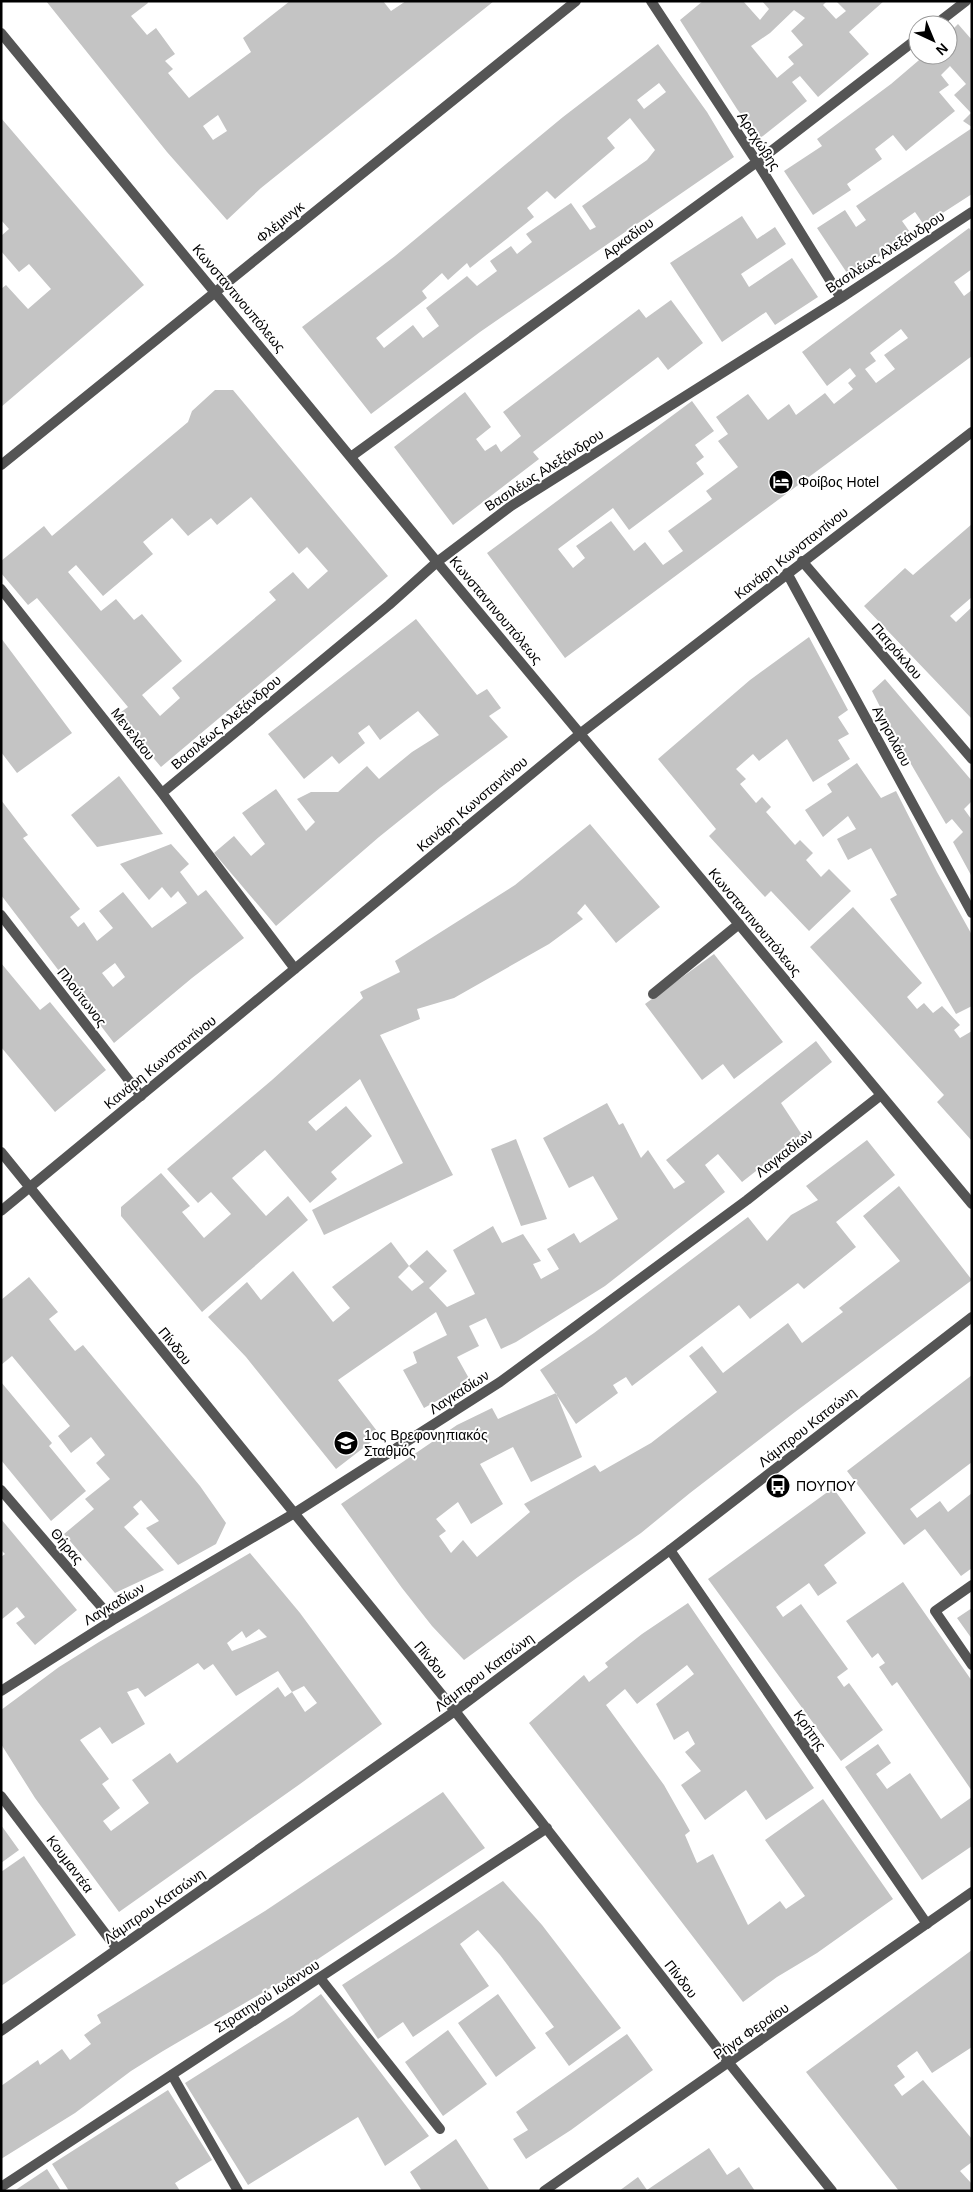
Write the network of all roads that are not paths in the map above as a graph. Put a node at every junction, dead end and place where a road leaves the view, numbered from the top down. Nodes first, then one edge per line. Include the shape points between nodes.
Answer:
1 (576, 1) edge
2 (651, 1) edge
3 (966, 1) edge
4 (948, 15) edge
5 (1, 33) edge
6 (908, 46) edge
7 (757, 162) junction
8 (972, 212) edge
9 (216, 292) junction
10 (841, 298) junction
11 (972, 432) edge
12 (352, 456) junction
13 (1, 465) edge
14 (802, 561) junction
15 (437, 562) junction
16 (787, 573) junction
17 (1, 589) edge
18 (581, 733) junction
19 (972, 759) edge
20 (162, 793) junction
21 (972, 913) edge
22 (1, 915) edge
23 (739, 924) junction
24 (295, 969) junction
25 (653, 994) dead end
26 (881, 1095) junction
27 (141, 1096) junction
28 (1, 1152) edge
29 (30, 1188) junction
30 (972, 1204) edge
31 (1, 1211) edge
32 (972, 1317) edge
33 (1, 1490) edge
34 (293, 1514) junction
35 (670, 1550) junction
36 (972, 1585) edge
37 (113, 1620) junction
38 (972, 1665) edge
39 (1, 1691) edge
40 (455, 1711) junction
41 (1, 1796) edge
42 (547, 1828) junction
43 (972, 1892) edge
44 (927, 1924) junction
45 (117, 1949) junction
46 (320, 1978) junction
47 (1, 2031) edge
48 (729, 2063) junction
49 (172, 2075) junction
50 (440, 2129) dead end
51 (1, 2187) edge
52 (238, 2191) edge
53 (544, 2191) edge
54 (832, 2191) edge

1 - 9 street, Φλέμινγκ
2 - 7 street, Αραχώβης
3 - 4 street
5 - 9 street, Κωνσταντινουπόλεως
6 - 7 street, Αρκαδίου
7 - 10 street, Αραχώβης
7 - 12 street, Αρκαδίου
8 - 10 street, Βασιλέως Αλεξάνδρου
9 - 12 street, Κωνσταντινουπόλεως
9 - 13 street, Φλέμινγκ
10 - 15 street, Βασιλέως Αλεξάνδρου via 511,506
11 - 14 street, Κανάρη Κωνσταντίνου
12 - 15 street, Κωνσταντινουπόλεως
14 - 16 street, Κανάρη Κωνσταντίνου
14 - 19 street, Πατρόκλου
15 - 18 street, Κωνσταντινουπόλεως
15 - 20 street, Βασιλέως Αλεξάνδρου
16 - 18 street, Κανάρη Κωνσταντίνου
16 - 21 street, Αγησιλάου
17 - 20 street, Μενελάου
18 - 23 street, Κωνσταντινουπόλεως
18 - 24 street, Κανάρη Κωνσταντίνου
20 - 24 street, Μενελάου
22 - 27 street, Πλούτωνος
23 - 25 street
23 - 26 street, Κωνσταντινουπόλεως
24 - 27 street, Κανάρη Κωνσταντίνου
26 - 30 street, Κωνσταντινουπόλεως
26 - 34 street, Λαγκαδίων via 746,1200 500,1382
27 - 29 street, Κανάρη Κωνσταντίνου
28 - 29 street, Πίνδου
29 - 31 street, Κανάρη Κωνσταντίνου
29 - 34 street, Πίνδου
32 - 35 street, Λάμπρου Κατσώνη
33 - 37 street, Θήρας
34 - 37 street, Λαγκαδίων
34 - 40 street, Πίνδου
35 - 40 street, Λάμπρου Κατσώνη
35 - 44 street, Κρήτης
36 - 38 street via 935,1611
37 - 39 street, Λαγκαδίων
40 - 42 street, Πίνδου
40 - 45 street, Λάμπρου Κατσώνη
41 - 45 street, Κουμαντέα
42 - 46 street, Στρατηγού Ιωάννου
42 - 48 street, Πίνδου
43 - 44 street, Ρήγα Φεραίου
44 - 48 street, Ρήγα Φεραίου
45 - 47 street, Λάμπρου Κατσώνη
46 - 49 street, Στρατηγού Ιωάννου
46 - 50 street
48 - 53 street, Ρήγα Φεραίου
48 - 54 street, Πίνδου
49 - 51 street, Στρατηγού Ιωάννου
49 - 52 street

